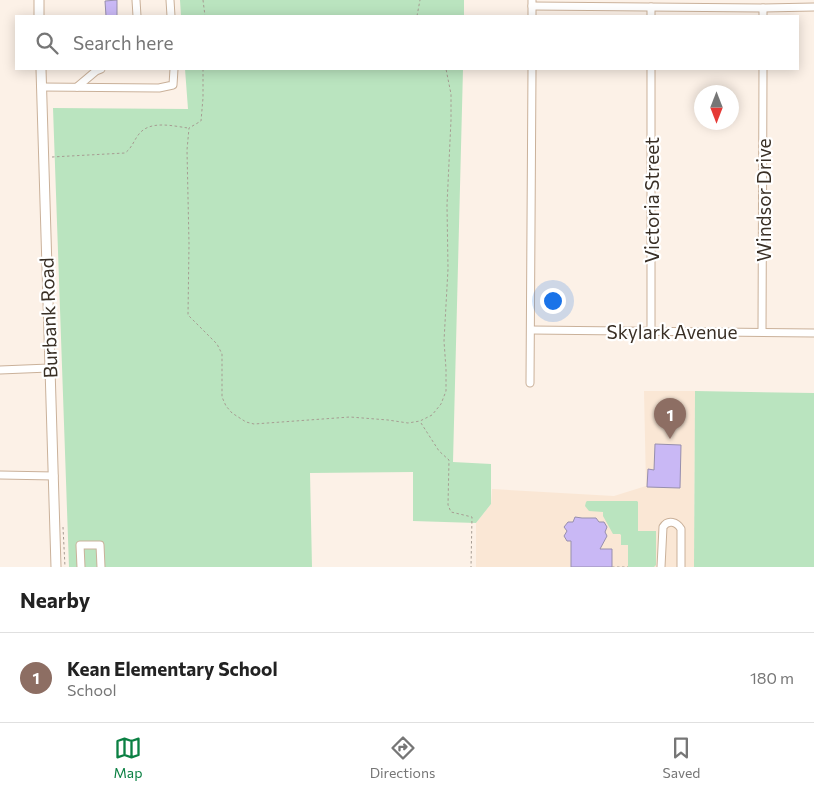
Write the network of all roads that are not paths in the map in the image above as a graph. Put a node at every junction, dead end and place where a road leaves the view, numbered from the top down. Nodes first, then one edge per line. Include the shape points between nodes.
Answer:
1 (39, 0) edge
2 (136, 0) edge
3 (163, 0) edge
4 (170, 0) edge
5 (532, 3) edge
6 (651, 7) junction
7 (814, 7) edge
8 (763, 8) junction
9 (39, 15) edge
10 (137, 15) edge
11 (171, 15) edge
12 (651, 15) edge
13 (763, 15) edge
14 (41, 70) edge
15 (98, 70) edge
16 (174, 70) edge
17 (532, 70) edge
18 (651, 70) edge
19 (763, 70) edge
20 (41, 87) junction
21 (77, 87) junction
22 (531, 330) junction
23 (651, 331) junction
24 (762, 332) junction
25 (814, 333) edge
26 (49, 368) junction
27 (0, 370) edge
28 (530, 384) dead end
29 (0, 475) edge
30 (54, 476) junction
31 (56, 567) edge
32 (81, 567) edge
33 (101, 567) edge
34 (661, 567) edge
35 (680, 567) edge

1 - 9 main road
2 - 10 street
3 - 4 street
4 - 11 street
5 - 6 street
6 - 8 street
6 - 12 street
7 - 8 street
8 - 13 street
14 - 20 main road, Burbank Road
15 - 21 street
16 - 21 street via 173,86
17 - 22 street
18 - 23 street, Victoria Street
19 - 24 street, Windsor Drive
20 - 21 street
20 - 26 main road, Burbank Road
22 - 23 street, Skylark Avenue
22 - 28 street
23 - 24 street, Skylark Avenue
24 - 25 street, Skylark Avenue
26 - 27 street
26 - 30 main road, Burbank Road
29 - 30 street
30 - 31 main road, Burbank Road
32 - 33 street via 80,545 100,545
34 - 35 street via 663,527 674,522 681,529

